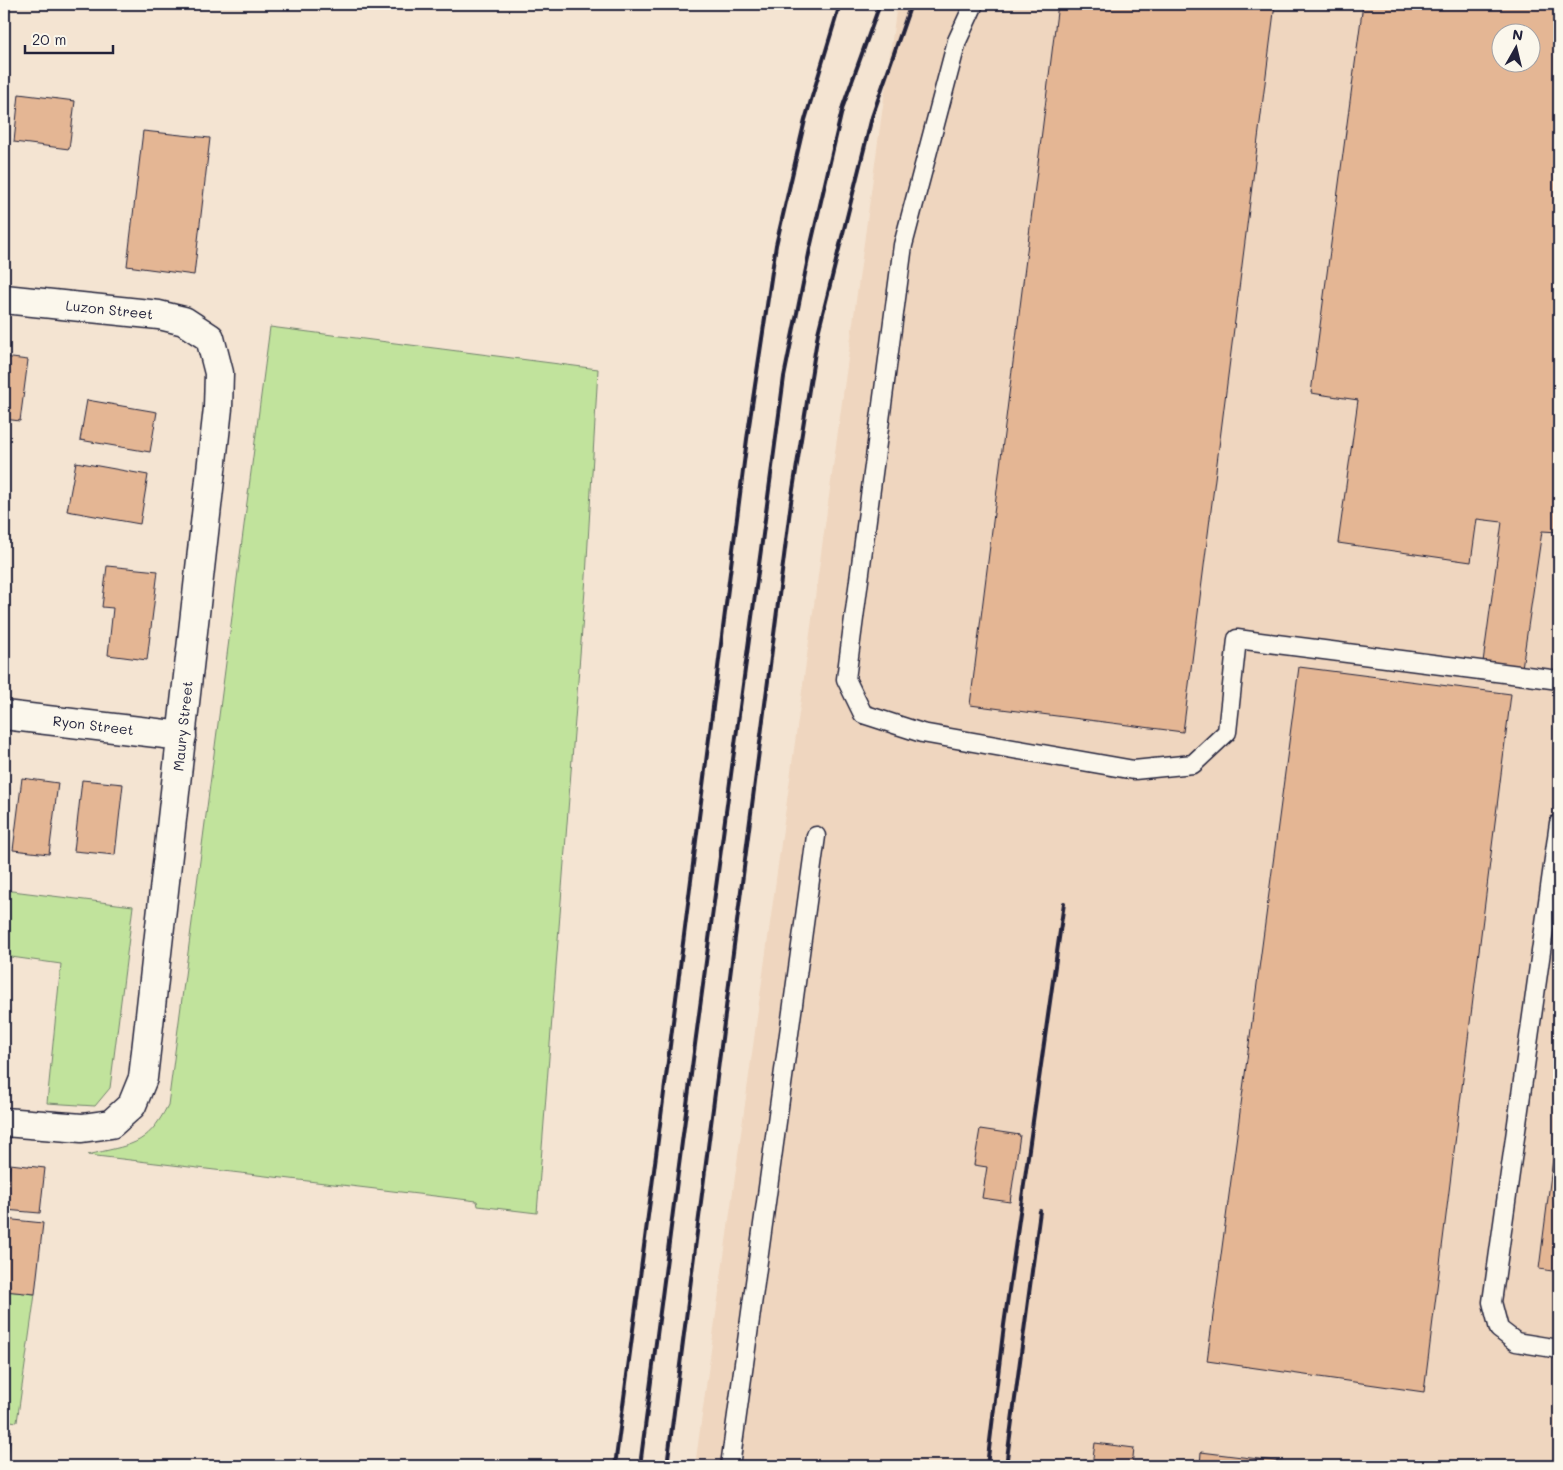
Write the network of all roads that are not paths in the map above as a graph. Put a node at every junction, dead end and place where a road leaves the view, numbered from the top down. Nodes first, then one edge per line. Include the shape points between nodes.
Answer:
1 (974, 4) edge
2 (4, 299) edge
3 (210, 338) joint
4 (1559, 680) edge
5 (4, 715) edge
6 (182, 736) junction
7 (1559, 823) edge
8 (816, 836) dead end
9 (4, 1122) edge
10 (1559, 1349) edge
11 (730, 1466) edge

1 - 4 lane via 957,40 903,245 846,679 863,714 922,733 1134,770 1194,764 1227,732 1237,639
2 - 3 street, Luzon Street via 159,315 184,321
3 - 6 street, Maury Street via 219,373 218,408
5 - 6 street, Ryon Street
6 - 9 street, Maury Street via 143,1078 132,1105 111,1124 82,1128
7 - 10 lane via 1492,1302 1499,1329 1516,1342
8 - 11 lane

